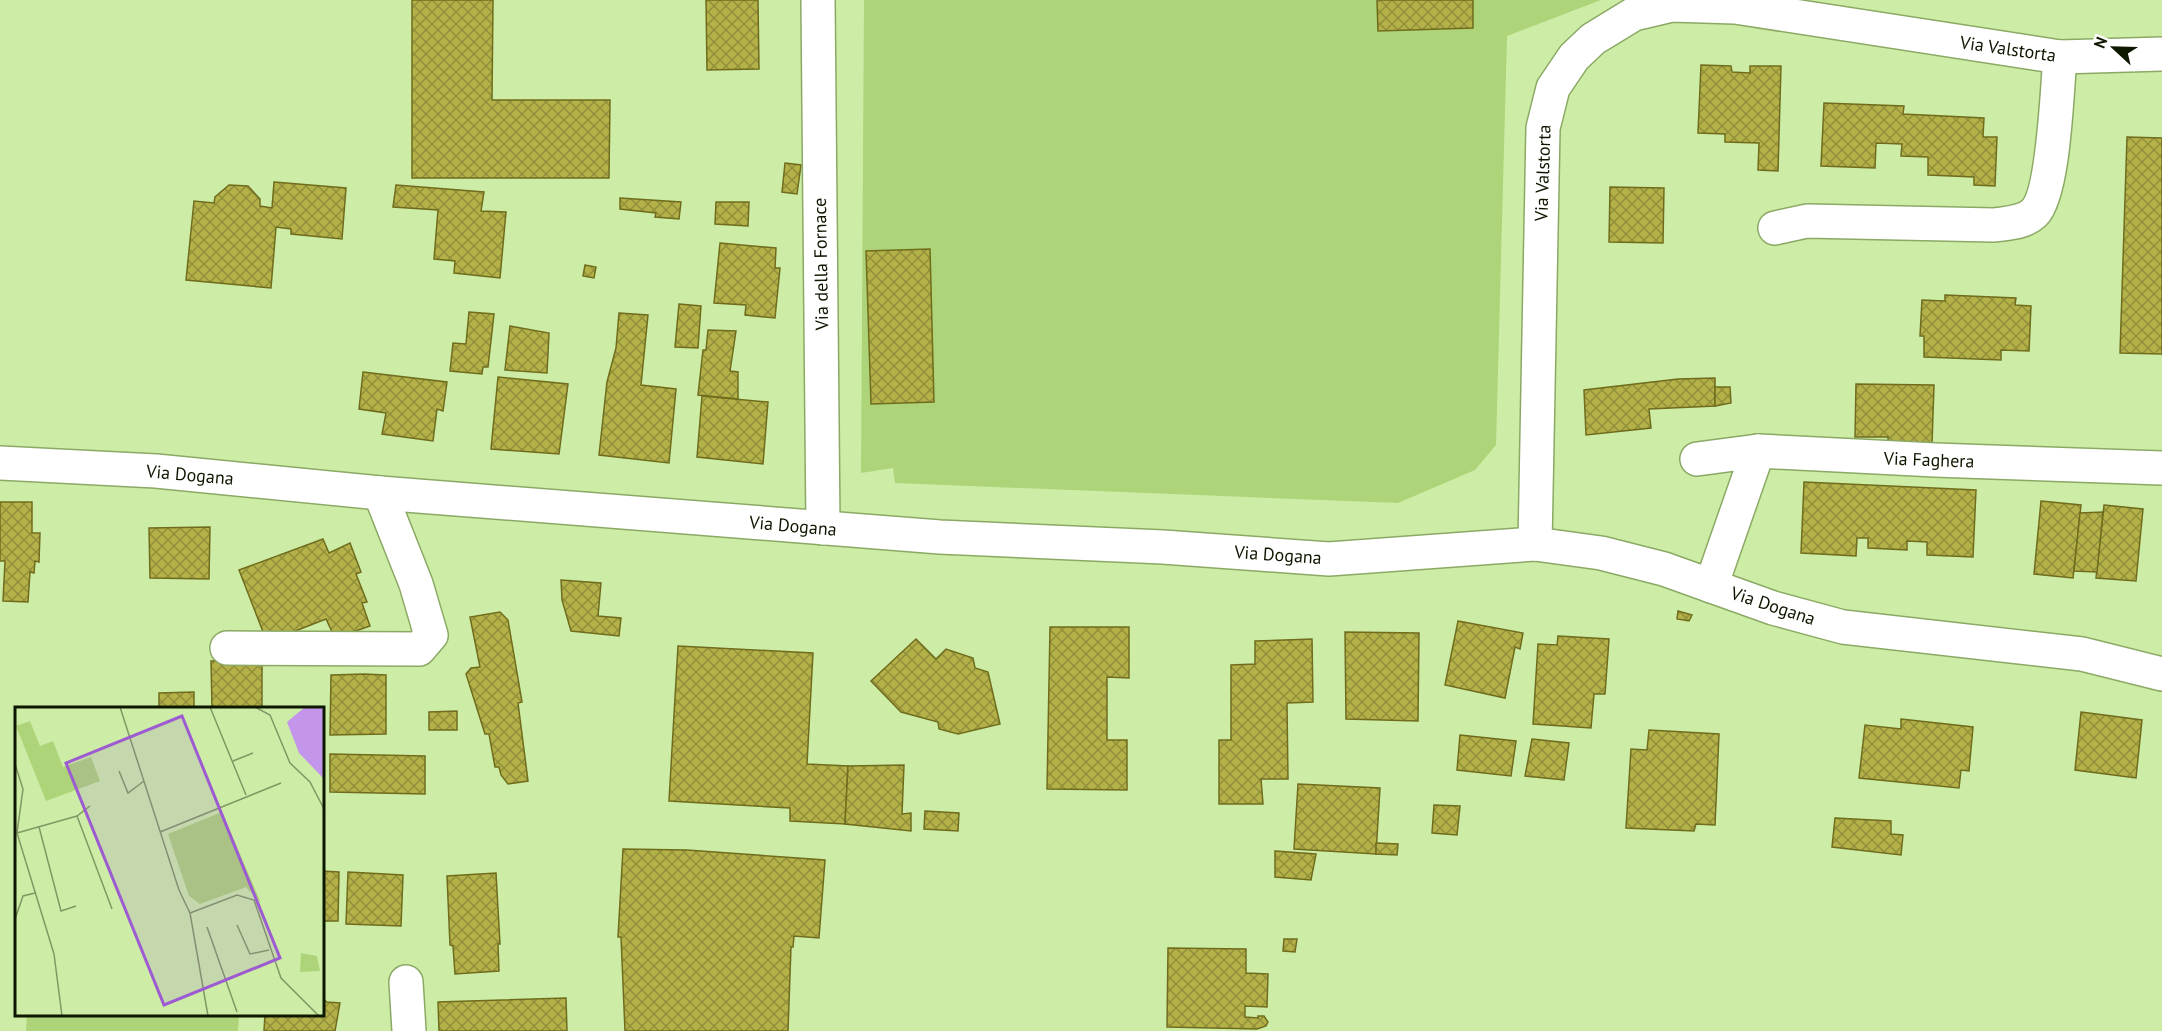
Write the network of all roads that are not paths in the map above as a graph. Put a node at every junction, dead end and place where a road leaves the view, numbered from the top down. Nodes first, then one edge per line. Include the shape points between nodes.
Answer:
1 (818, 0) edge
2 (2162, 54) edge
3 (2060, 57) junction
4 (1775, 228) dead end
5 (1758, 451) junction
6 (1697, 459) dead end
7 (0, 463) edge
8 (2162, 468) edge
9 (380, 493) junction
10 (823, 528) junction
11 (1535, 544) junction
12 (1711, 586) junction
13 (227, 648) dead end
14 (2162, 674) edge
15 (405, 982) dead end
16 (409, 1031) edge

1 - 10 street, Via della Fornace
2 - 3 street, Via Valstorta
3 - 4 street via 2046,192 2035,213 2018,222 1994,225 1807,221
3 - 11 street, Via Valstorta via 1734,7 1671,5 1634,14 1593,39 1574,57 1553,88 1543,128
5 - 6 street, Via Faghera
5 - 8 street, Via Faghera
5 - 12 street
7 - 9 street, Via Dogana via 156,471
9 - 10 street, Via Dogana
9 - 13 street via 416,584 431,635 419,649
10 - 11 street, Via Dogana via 1329,559
11 - 12 street, Via Dogana via 1601,553
12 - 14 street, Via Dogana via 1843,627 2082,654
15 - 16 street

